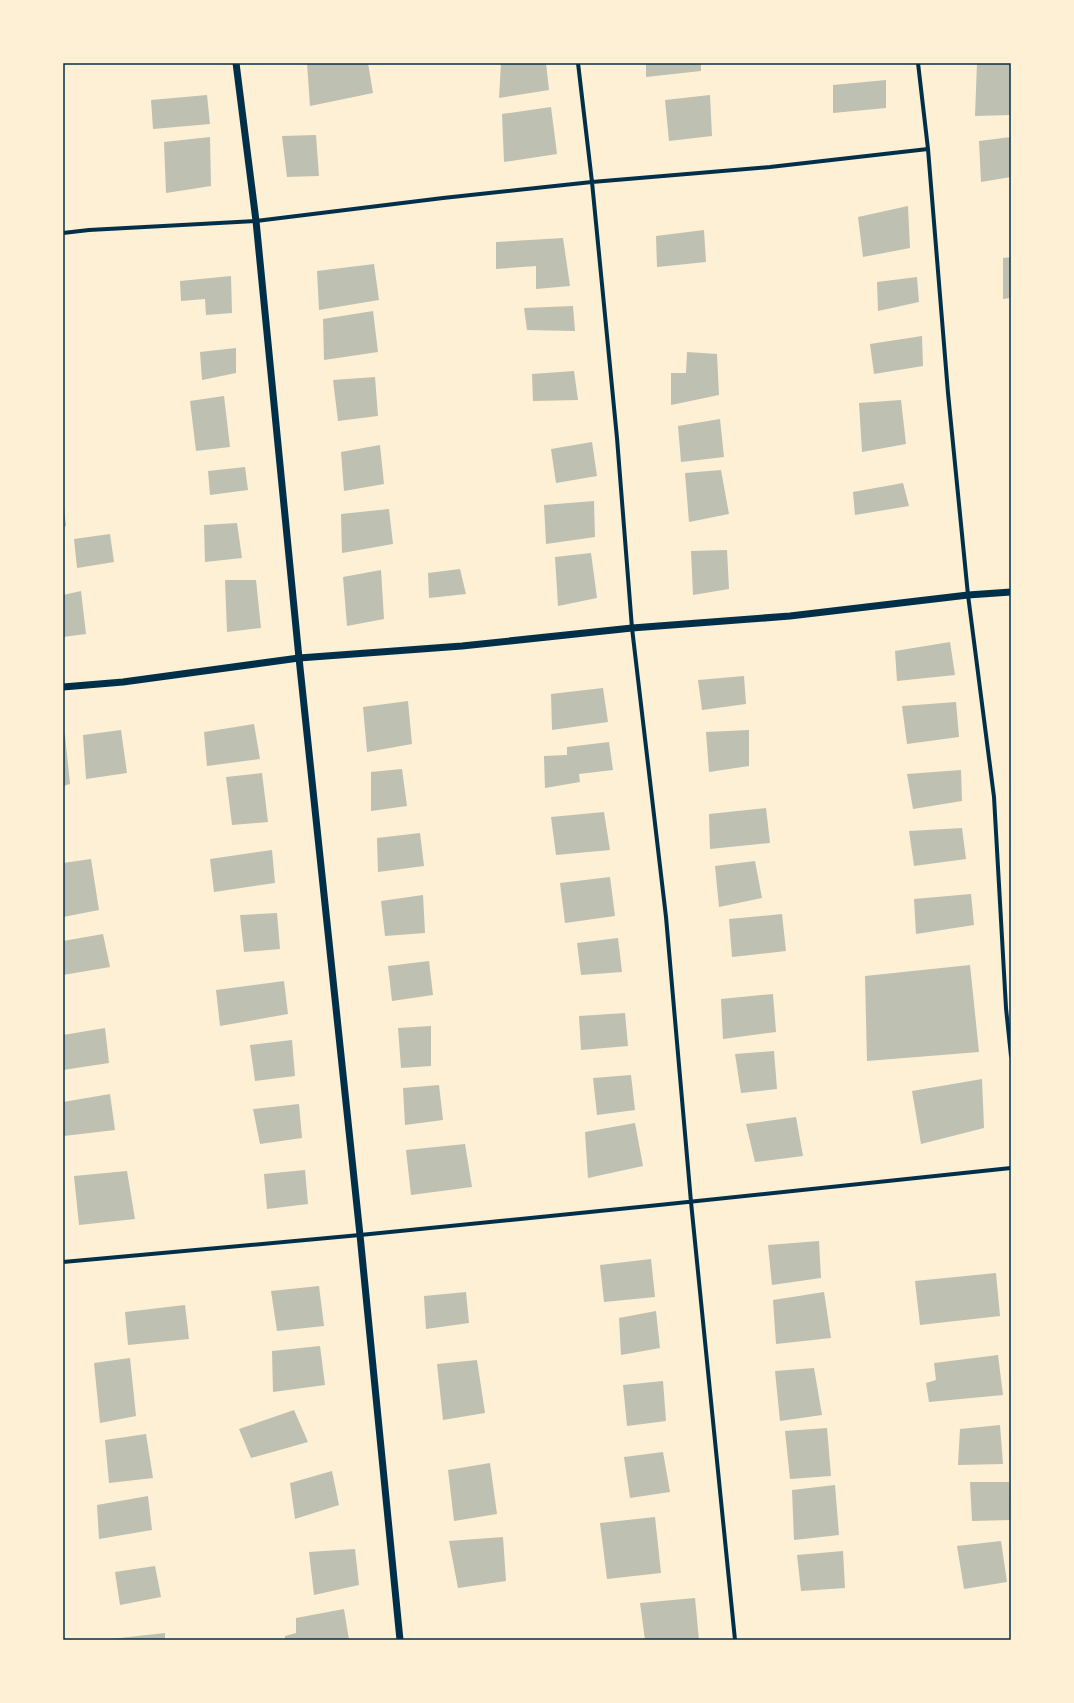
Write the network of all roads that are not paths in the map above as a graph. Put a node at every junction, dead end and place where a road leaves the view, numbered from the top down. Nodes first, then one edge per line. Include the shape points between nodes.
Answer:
1 (236, 63) edge
2 (578, 63) edge
3 (918, 63) edge
4 (928, 150) junction
5 (592, 182) junction
6 (256, 221) junction
7 (63, 233) edge
8 (1011, 592) edge
9 (968, 595) junction
10 (632, 628) junction
11 (299, 658) junction
12 (63, 687) edge
13 (1011, 1056) edge
14 (1011, 1168) edge
15 (691, 1202) junction
16 (360, 1235) junction
17 (63, 1262) edge
18 (400, 1640) edge
19 (735, 1640) edge

1 - 6 street
2 - 5 street
3 - 4 street
4 - 5 street
4 - 9 street
5 - 6 street
5 - 10 street via 617,438
6 - 7 street
6 - 11 street
8 - 9 street
9 - 10 street via 790,616
9 - 13 street via 994,798
10 - 11 street via 462,646
10 - 15 street via 666,917
11 - 12 street via 123,682
11 - 16 street
14 - 15 street
15 - 16 street
15 - 19 street
16 - 17 street
16 - 18 street

